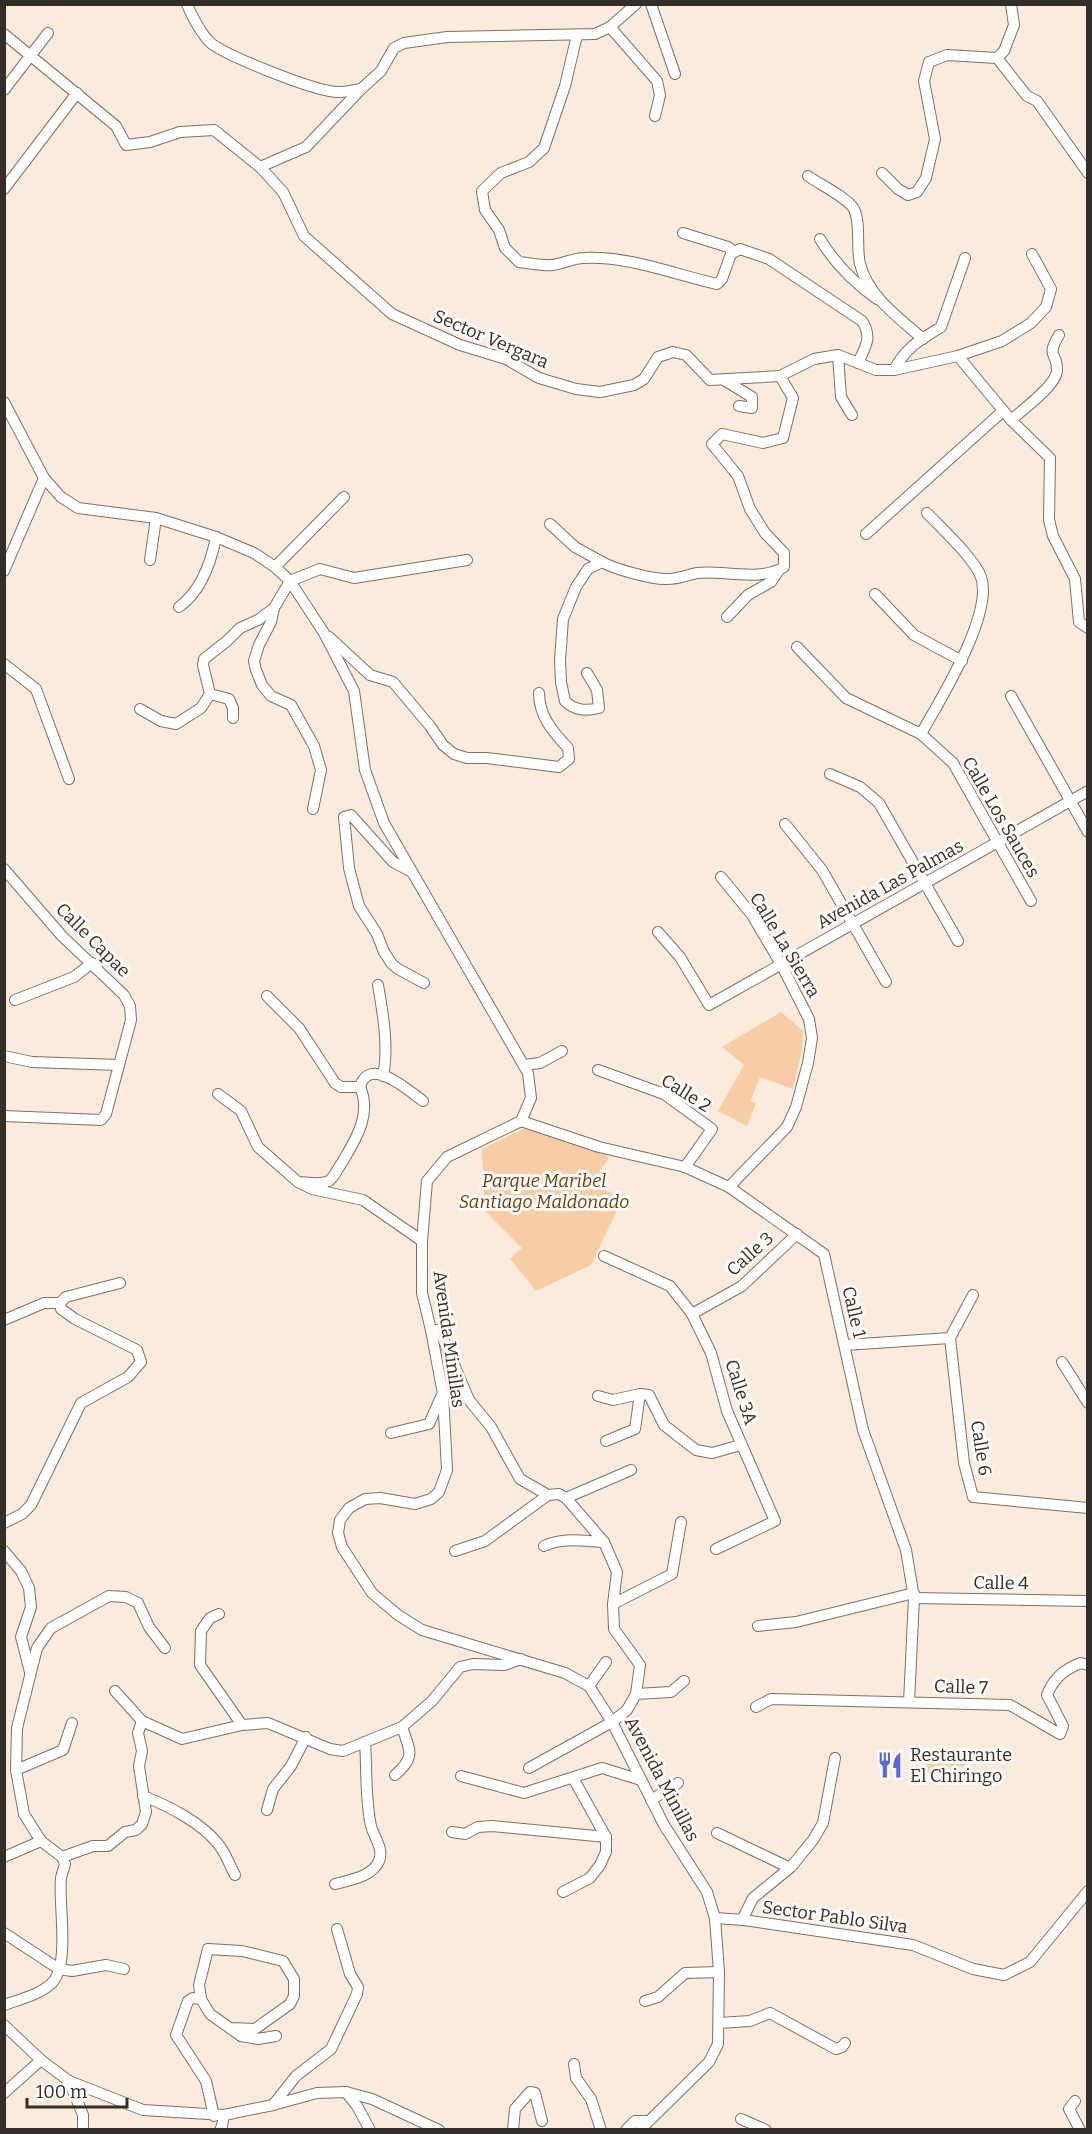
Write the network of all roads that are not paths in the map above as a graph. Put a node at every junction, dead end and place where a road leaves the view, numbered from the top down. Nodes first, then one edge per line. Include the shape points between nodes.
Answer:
1 (187, 4) edge
2 (636, 4) edge
3 (651, 4) edge
4 (1011, 4) edge
5 (610, 27) junction
6 (48, 33) dead end
7 (4, 34) edge
8 (577, 35) junction
9 (31, 55) junction
10 (998, 58) junction
11 (675, 74) dead end
12 (361, 89) junction
13 (4, 90) edge
14 (77, 93) junction
15 (655, 116) dead end
16 (260, 167) junction
17 (882, 173) dead end
18 (1088, 173) edge
19 (808, 176) dead end
20 (4, 189) edge
21 (683, 233) dead end
22 (820, 239) dead end
23 (733, 251) junction
24 (1032, 254) dead end
25 (965, 258) dead end
26 (884, 304) junction
27 (1059, 335) dead end
28 (923, 339) junction
29 (838, 355) junction
30 (958, 356) junction
31 (858, 363) junction
32 (894, 370) junction
33 (780, 376) junction
34 (724, 380) junction
35 (4, 402) edge
36 (739, 406) dead end
37 (852, 415) dead end
38 (1007, 416) junction
39 (45, 478) junction
40 (344, 496) dead end
41 (927, 513) dead end
42 (156, 518) junction
43 (550, 524) dead end
44 (866, 534) dead end
45 (216, 537) junction
46 (150, 560) dead end
47 (467, 560) dead end
48 (602, 562) junction
49 (275, 567) junction
50 (779, 570) junction
51 (4, 571) edge
52 (290, 582) junction
53 (874, 594) dead end
54 (179, 607) dead end
55 (274, 608) junction
56 (727, 617) dead end
57 (1088, 628) edge
58 (324, 633) junction
59 (797, 647) dead end
60 (962, 662) junction
61 (4, 664) edge
62 (587, 673) dead end
63 (539, 693) dead end
64 (210, 694) junction
65 (1011, 696) dead end
66 (140, 709) dead end
67 (233, 718) dead end
68 (921, 734) junction
69 (831, 774) dead end
70 (69, 779) dead end
71 (1088, 791) edge
72 (1070, 801) junction
73 (313, 809) dead end
74 (784, 824) dead end
75 (1088, 832) edge
76 (998, 842) junction
77 (4, 869) edge
78 (412, 872) junction
79 (721, 877) dead end
80 (926, 883) junction
81 (1031, 901) dead end
82 (853, 924) junction
83 (658, 932) dead end
84 (958, 941) dead end
85 (92, 963) junction
86 (781, 964) junction
87 (886, 982) dead end
88 (424, 983) dead end
89 (378, 986) dead end
90 (267, 996) dead end
91 (15, 1000) dead end
92 (562, 1051) dead end
93 (4, 1056) edge
94 (119, 1065) junction
95 (524, 1065) junction
96 (598, 1070) dead end
97 (383, 1076) junction
98 (360, 1087) junction
99 (218, 1094) dead end
100 (423, 1101) dead end
101 (4, 1116) edge
102 (521, 1121) junction
103 (686, 1167) junction
104 (298, 1182) junction
105 (729, 1187) junction
106 (797, 1234) junction
107 (422, 1241) junction
108 (604, 1256) dead end
109 (120, 1283) dead end
110 (973, 1295) dead end
111 (60, 1303) junction
112 (692, 1314) junction
113 (4, 1320) edge
114 (431, 1330) junction
115 (950, 1338) junction
116 (845, 1345) junction
117 (1062, 1362) dead end
118 (443, 1394) junction
119 (640, 1394) junction
120 (598, 1396) dead end
121 (1088, 1403) edge
122 (391, 1433) dead end
123 (606, 1442) dead end
124 (741, 1445) junction
125 (631, 1470) dead end
126 (548, 1495) junction
127 (566, 1498) junction
128 (1088, 1508) edge
129 (681, 1522) dead end
130 (4, 1523) edge
131 (604, 1542) junction
132 (543, 1546) dead end
133 (716, 1549) dead end
134 (4, 1551) edge
135 (455, 1551) dead end
136 (914, 1596) junction
137 (1088, 1601) edge
138 (613, 1604) junction
139 (219, 1614) dead end
140 (758, 1626) dead end
141 (165, 1648) dead end
142 (521, 1659) junction
143 (606, 1662) dead end
144 (1088, 1665) edge
145 (30, 1672) junction
146 (684, 1681) dead end
147 (589, 1686) junction
148 (115, 1691) dead end
149 (636, 1694) junction
150 (909, 1702) junction
151 (756, 1707) dead end
152 (142, 1721) junction
153 (612, 1722) junction
154 (72, 1723) dead end
155 (242, 1725) junction
156 (402, 1727) junction
157 (306, 1737) junction
158 (365, 1742) junction
159 (835, 1758) dead end
160 (529, 1768) dead end
161 (16, 1770) junction
162 (395, 1775) dead end
163 (461, 1776) dead end
164 (573, 1778) junction
165 (641, 1780) junction
166 (678, 1783) dead end
167 (143, 1796) junction
168 (651, 1800) junction
169 (267, 1810) dead end
170 (452, 1832) dead end
171 (717, 1833) dead end
172 (606, 1837) junction
173 (41, 1841) junction
174 (4, 1857) edge
175 (62, 1857) junction
176 (788, 1869) junction
177 (235, 1875) dead end
178 (335, 1884) dead end
179 (1088, 1891) edge
180 (563, 1892) dead end
181 (716, 1918) junction
182 (742, 1920) junction
183 (337, 1929) dead end
184 (4, 1933) edge
185 (59, 1969) junction
186 (124, 1969) dead end
187 (719, 1972) junction
188 (201, 1999) junction
189 (645, 2001) dead end
190 (4, 2005) edge
191 (719, 2023) junction
192 (4, 2025) edge
193 (231, 2028) junction
194 (276, 2036) dead end
195 (845, 2043) dead end
196 (41, 2060) junction
197 (574, 2064) dead end
198 (69, 2081) junction
199 (346, 2092) junction
200 (4, 2093) edge
201 (1075, 2101) dead end
202 (273, 2105) junction
203 (219, 2116) junction
204 (741, 2119) dead end
205 (542, 2121) dead end
206 (643, 2125) edge
207 (83, 2130) edge
208 (220, 2130) edge
209 (370, 2130) edge
210 (439, 2130) edge
211 (513, 2130) edge
212 (601, 2130) edge
213 (626, 2130) edge
214 (766, 2130) edge
215 (1080, 2130) edge

1 - 12 street via 210,43 239,58 318,89
2 - 5 street
3 - 11 street
4 - 10 street via 1014,25
5 - 8 street via 595,34
5 - 15 street via 657,81 660,94
6 - 9 street
7 - 9 street
8 - 12 street via 447,37 404,43 394,48 381,71
8 - 23 street via 544,148 529,162 501,173 482,191 485,210 499,230 505,248 519,262 552,265 583,258 633,262 717,284
9 - 13 street
9 - 14 street
10 - 17 street via 947,56 929,62 924,81 935,139 926,178 917,192 908,195
10 - 18 street via 1027,96 1037,101
12 - 16 street via 306,147
14 - 16 street, Sector Vergara via 116,126 126,145 180,132 214,130
14 - 20 street
16 - 34 street, Sector Vergara via 283,192 304,236 392,314 460,345 506,359 539,378 576,389 600,392 634,385 644,379 658,357 673,352 686,355 710,380
19 - 26 street via 855,210 860,264
21 - 23 street
22 - 26 street via 854,283
23 - 31 street via 740,249 769,260 862,321 868,340
24 - 30 street via 1051,289 1046,308 1002,341
25 - 28 street via 941,327
26 - 28 street
27 - 38 street via 1051,352 1057,371 1055,378 1044,391
28 - 32 street via 913,344
29 - 31 street
29 - 33 street, Sector Vergara via 814,359
29 - 37 street via 841,397
30 - 32 street
30 - 38 street
31 - 32 street via 876,370
33 - 34 street, Sector Vergara
33 - 50 street via 792,398 783,438 763,443 722,434 712,444 738,476 750,509 765,533 784,553 784,567
34 - 36 street via 752,397 752,408
35 - 39 street
38 - 44 street
38 - 57 street via 1050,458 1049,520 1075,579 1079,622
39 - 42 street via 61,497 78,508
39 - 51 street
40 - 49 street
41 - 60 street via 982,577 983,594 975,630
42 - 45 street
42 - 46 street
43 - 48 street via 575,548
45 - 49 street
45 - 54 street via 212,557 192,597
47 - 52 street via 354,578 320,568
48 - 50 street via 665,579 699,573 741,576
48 - 62 street via 588,569 563,619 561,682 565,701 576,709 599,708 597,690
49 - 52 street
50 - 56 street via 771,582 748,595
52 - 55 street
52 - 58 street
53 - 60 street via 914,634
55 - 64 street via 240,628 204,659
55 - 73 street via 272,622 254,661 262,685 271,696 291,705 314,746 321,770
58 - 63 street via 370,675 393,682 443,745 467,758 560,767 569,759 568,748 544,716
58 - 78 street via 354,691 365,770 384,823
59 - 68 street, Calle Los Sauces via 846,698
60 - 68 street
61 - 70 street via 36,689
64 - 66 street via 201,708 176,724
64 - 67 street via 229,699
65 - 72 street
68 - 76 street, Calle Los Sauces via 953,763
69 - 80 street via 861,788 879,803
71 - 72 street, Avenida Las Palmas
72 - 75 street
72 - 76 street, Avenida Las Palmas
74 - 82 street via 822,870
76 - 80 street, Avenida Las Palmas
76 - 81 street, Calle Los Sauces
77 - 85 street, Calle Capae via 62,936
78 - 88 street via 393,862 351,815 344,817 349,868 359,906 392,964
78 - 95 street
79 - 86 street, Calle La Sierra via 752,915
80 - 82 street, Avenida Las Palmas
80 - 84 street
82 - 86 street, Avenida Las Palmas
82 - 87 street
83 - 86 street, Avenida Las Palmas via 680,957 709,1005
85 - 91 street via 74,977
85 - 94 street, Calle Capae via 130,1006
86 - 105 street, Calle La Sierra via 809,1019 812,1038 808,1063 787,1127
89 - 97 street via 384,1027
90 - 98 street via 299,1028 335,1083 341,1087
92 - 95 street via 540,1063
93 - 94 street via 32,1062
94 - 101 street, Calle Capae via 101,1120
95 - 102 street via 531,1098
96 - 103 street, Calle 2 via 664,1094 712,1129
97 - 98 street via 370,1074
97 - 100 street
98 - 104 street via 364,1115 360,1134 331,1180
99 - 104 street via 241,1111 258,1147
102 - 103 street, Calle 1 via 599,1147
102 - 107 street, Avenida Minillas via 447,1157 436,1169 427,1181
103 - 105 street, Calle 1
104 - 107 street via 312,1189 363,1200
105 - 106 street, Calle 1
106 - 112 street, Calle 3 via 742,1286
106 - 116 street, Calle 1 via 824,1254
107 - 114 street, Avenida Minillas via 422,1293
108 - 112 street, Calle 3A via 670,1286
109 - 111 street via 66,1297
110 - 115 street
111 - 113 street via 44,1303
111 - 130 street via 75,1319 137,1350 141,1362 128,1377 81,1403 31,1505
112 - 124 street, Calle 3A via 711,1353
114 - 118 street, Avenida Minillas
114 - 126 street via 438,1330 442,1336 469,1400 491,1426 520,1479
115 - 116 street
115 - 128 street, Calle 6 via 964,1462 973,1497
116 - 136 street, Calle 1 via 863,1430 906,1550
117 - 121 street
118 - 122 street via 429,1424
118 - 142 street, Avenida Minillas via 447,1470 439,1492 415,1504 380,1498 365,1499 349,1508 340,1520 342,1547 372,1593 398,1615 422,1629
119 - 120 street via 613,1400
119 - 123 street via 635,1429
119 - 124 street via 649,1395 664,1425 696,1450 712,1453
124 - 133 street, Calle 3A via 775,1521
125 - 127 street
126 - 127 street
126 - 135 street via 484,1541
127 - 131 street
129 - 138 street via 672,1574
131 - 132 street via 564,1540
131 - 138 street via 617,1572
134 - 145 street via 29,1588 31,1608 21,1637
136 - 137 street, Calle 4
136 - 140 street, Calle 4 via 796,1622
136 - 150 street, Calle 1
138 - 149 street via 614,1629 640,1665
139 - 155 street via 210,1618 201,1631 200,1665
141 - 145 street via 138,1603 126,1597 109,1596 51,1628 37,1648
142 - 147 street, Avenida Minillas via 565,1673
142 - 156 street via 504,1665 473,1664 460,1668 432,1701
143 - 147 street
144 - 150 street, Calle 7 via 1071,1666 1052,1682 1047,1695 1062,1726 1060,1734 1010,1705
145 - 161 street via 17,1728
146 - 149 street via 670,1692
147 - 153 street, Avenida Minillas
148 - 152 street
149 - 153 street via 627,1710
150 - 151 street, Calle 7 via 771,1699
152 - 155 street via 182,1739
152 - 167 street via 138,1733
153 - 160 street
153 - 165 street, Avenida Minillas
154 - 161 street via 63,1750
155 - 157 street via 268,1723
156 - 158 street
156 - 162 street via 410,1754 406,1766
157 - 158 street via 343,1751
157 - 169 street via 273,1790
158 - 178 street via 368,1810 381,1851 380,1860 361,1877
159 - 176 street via 823,1823
161 - 173 street via 24,1814
163 - 164 street via 524,1793
164 - 165 street via 602,1768
164 - 172 street
165 - 168 street, Avenida Minillas
166 - 168 street
167 - 175 street via 146,1812 136,1830 125,1832 108,1846 93,1846
167 - 177 street via 191,1820 219,1845
168 - 181 street, Avenida Minillas via 707,1892
170 - 172 street via 465,1834 478,1827 492,1826
171 - 176 street
172 - 180 street via 606,1852 590,1878
173 - 174 street
173 - 175 street
175 - 185 street via 63,1942
176 - 182 street via 758,1892
179 - 182 street, Sector Pablo Silva via 1030,1962 1004,1975 973,1969 913,1944
181 - 182 street, Sector Pablo Silva
181 - 187 street, Avenida Minillas
183 - 202 street via 350,1974 358,1987 357,1995 331,2049 296,2076
184 - 185 street
185 - 186 street via 72,1971 106,1965
185 - 190 street via 54,1982 37,1994
187 - 189 street via 685,1973 658,1997
187 - 191 street, Avenida Minillas
188 - 193 street via 210,2014
188 - 193 street via 199,1985 208,1949 242,1951 283,1961 294,1979 290,2004 255,2029
188 - 203 street via 188,2001 176,2035 206,2081
191 - 195 street via 750,2021 770,2013 836,2049
191 - 206 street, Avenida Minillas via 718,2044 709,2062
192 - 196 street
193 - 194 street via 241,2036
196 - 198 street
196 - 200 street
197 - 212 street via 576,2078 591,2100
198 - 203 street via 143,2110
198 - 207 street via 83,2115
199 - 202 street via 317,2093
199 - 209 street
199 - 210 street
201 - 215 street via 1069,2109
202 - 203 street
203 - 208 street
204 - 214 street
205 - 211 street via 536,2093 530,2092 515,2109
206 - 213 street via 635,2121

